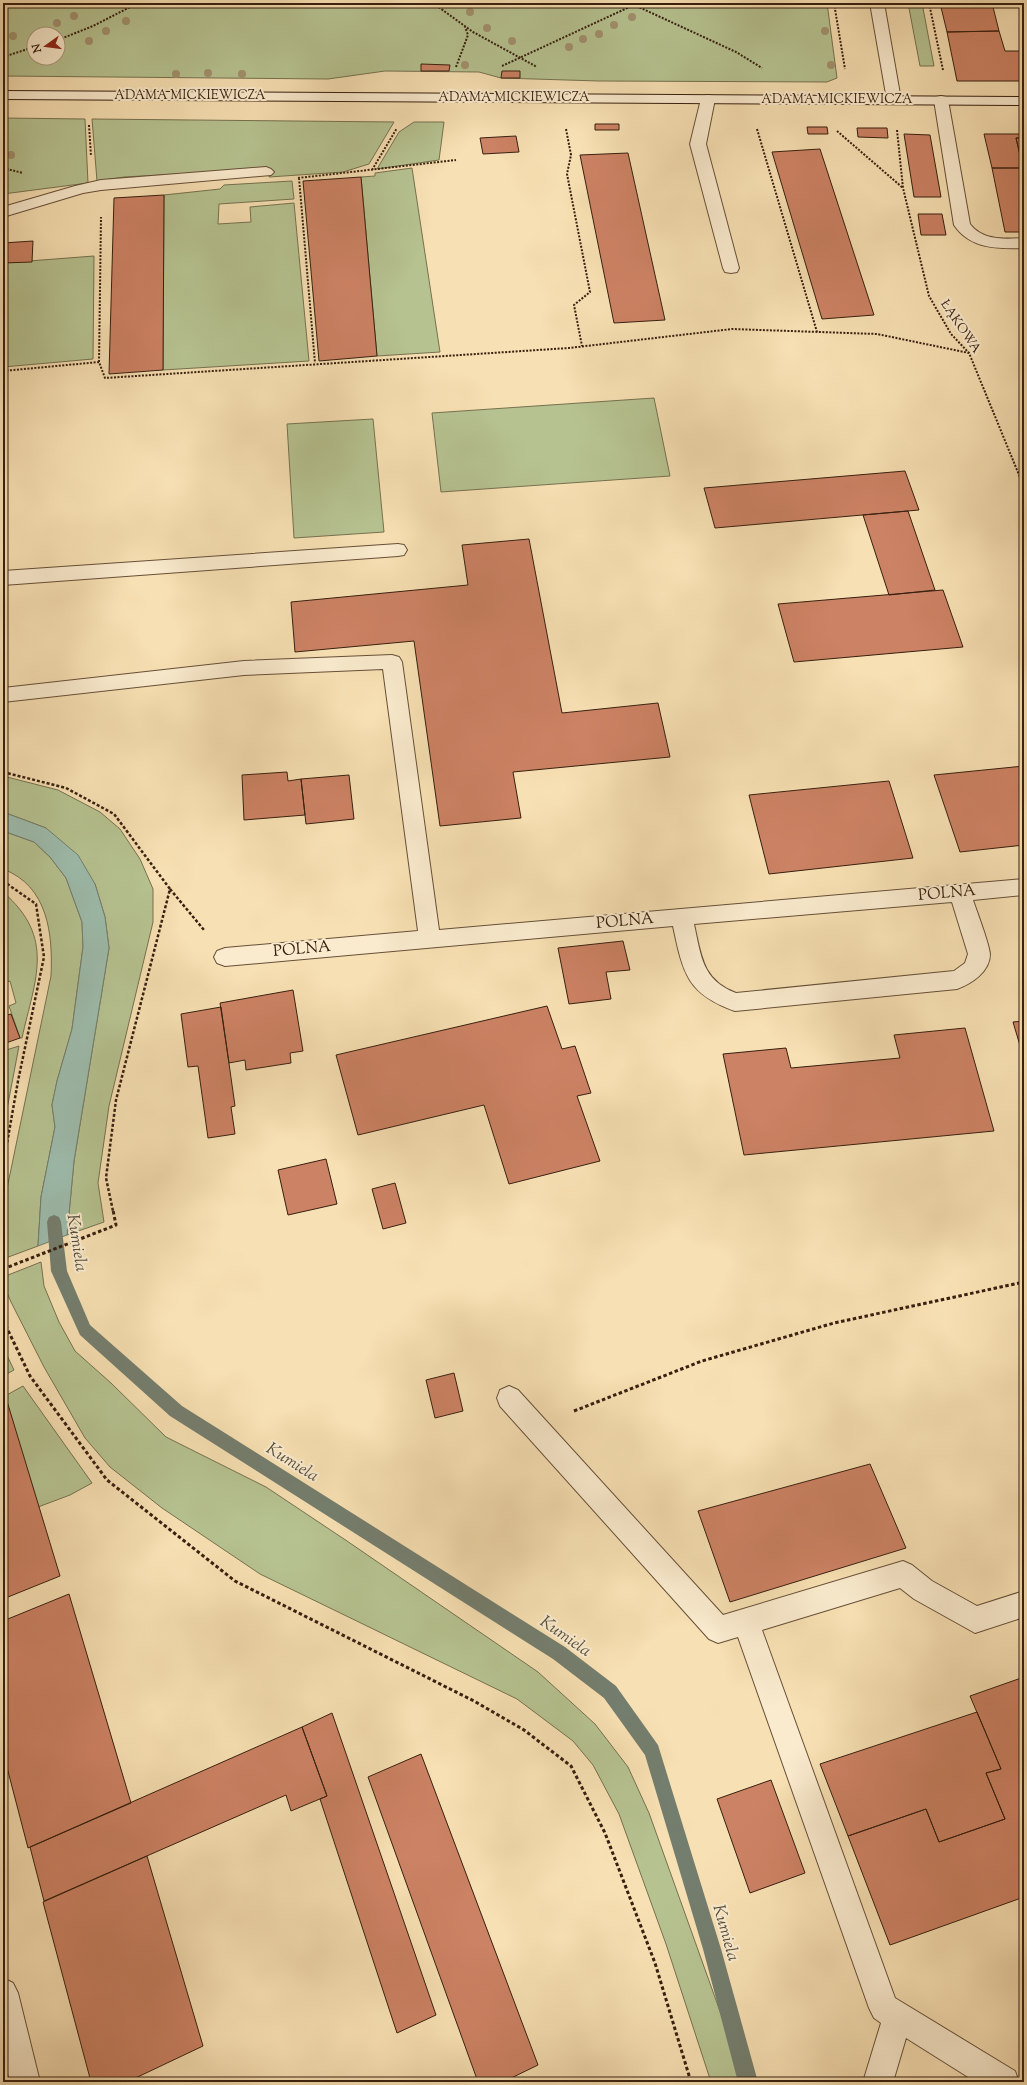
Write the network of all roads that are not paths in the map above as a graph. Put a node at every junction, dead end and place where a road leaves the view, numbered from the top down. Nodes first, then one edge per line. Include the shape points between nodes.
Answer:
1 (877, 3) edge
2 (3, 95) edge
3 (708, 99) junction
4 (894, 100) junction
5 (940, 100) junction
6 (1024, 101) edge
7 (266, 172) dead end
8 (3, 212) edge
9 (1024, 243) edge
10 (731, 268) dead end
11 (398, 550) dead end
12 (3, 578) edge
13 (3, 695) edge
14 (1024, 887) edge
15 (960, 892) junction
16 (682, 917) junction
17 (430, 939) junction
18 (225, 957) road end
19 (509, 1398) dead end
20 (1024, 1604) edge
21 (746, 1622) junction
22 (3, 1993) edge
23 (898, 2017) junction
24 (25, 2082) edge
25 (878, 2082) edge
26 (1004, 2082) edge

1 - 4 street
2 - 3 street, ADAMA MICKIEWICZA
3 - 4 street, ADAMA MICKIEWICZA
3 - 10 street via 698,144
4 - 5 street, ADAMA MICKIEWICZA
5 - 6 street, ADAMA MICKIEWICZA
5 - 9 street via 962,225 969,233 985,241
7 - 8 street via 101,185
11 - 12 street
13 - 17 street via 244,668 392,662
14 - 15 street, POLNA
15 - 16 street, POLNA
15 - 16 street via 979,954 977,964 970,974 957,980 735,1002 720,997 699,979
16 - 17 street, POLNA
17 - 18 street, POLNA
19 - 21 street via 718,1630
20 - 21 street via 975,1620 923,1590 903,1574
21 - 23 street via 884,2008
22 - 24 street
23 - 25 street
23 - 26 street

